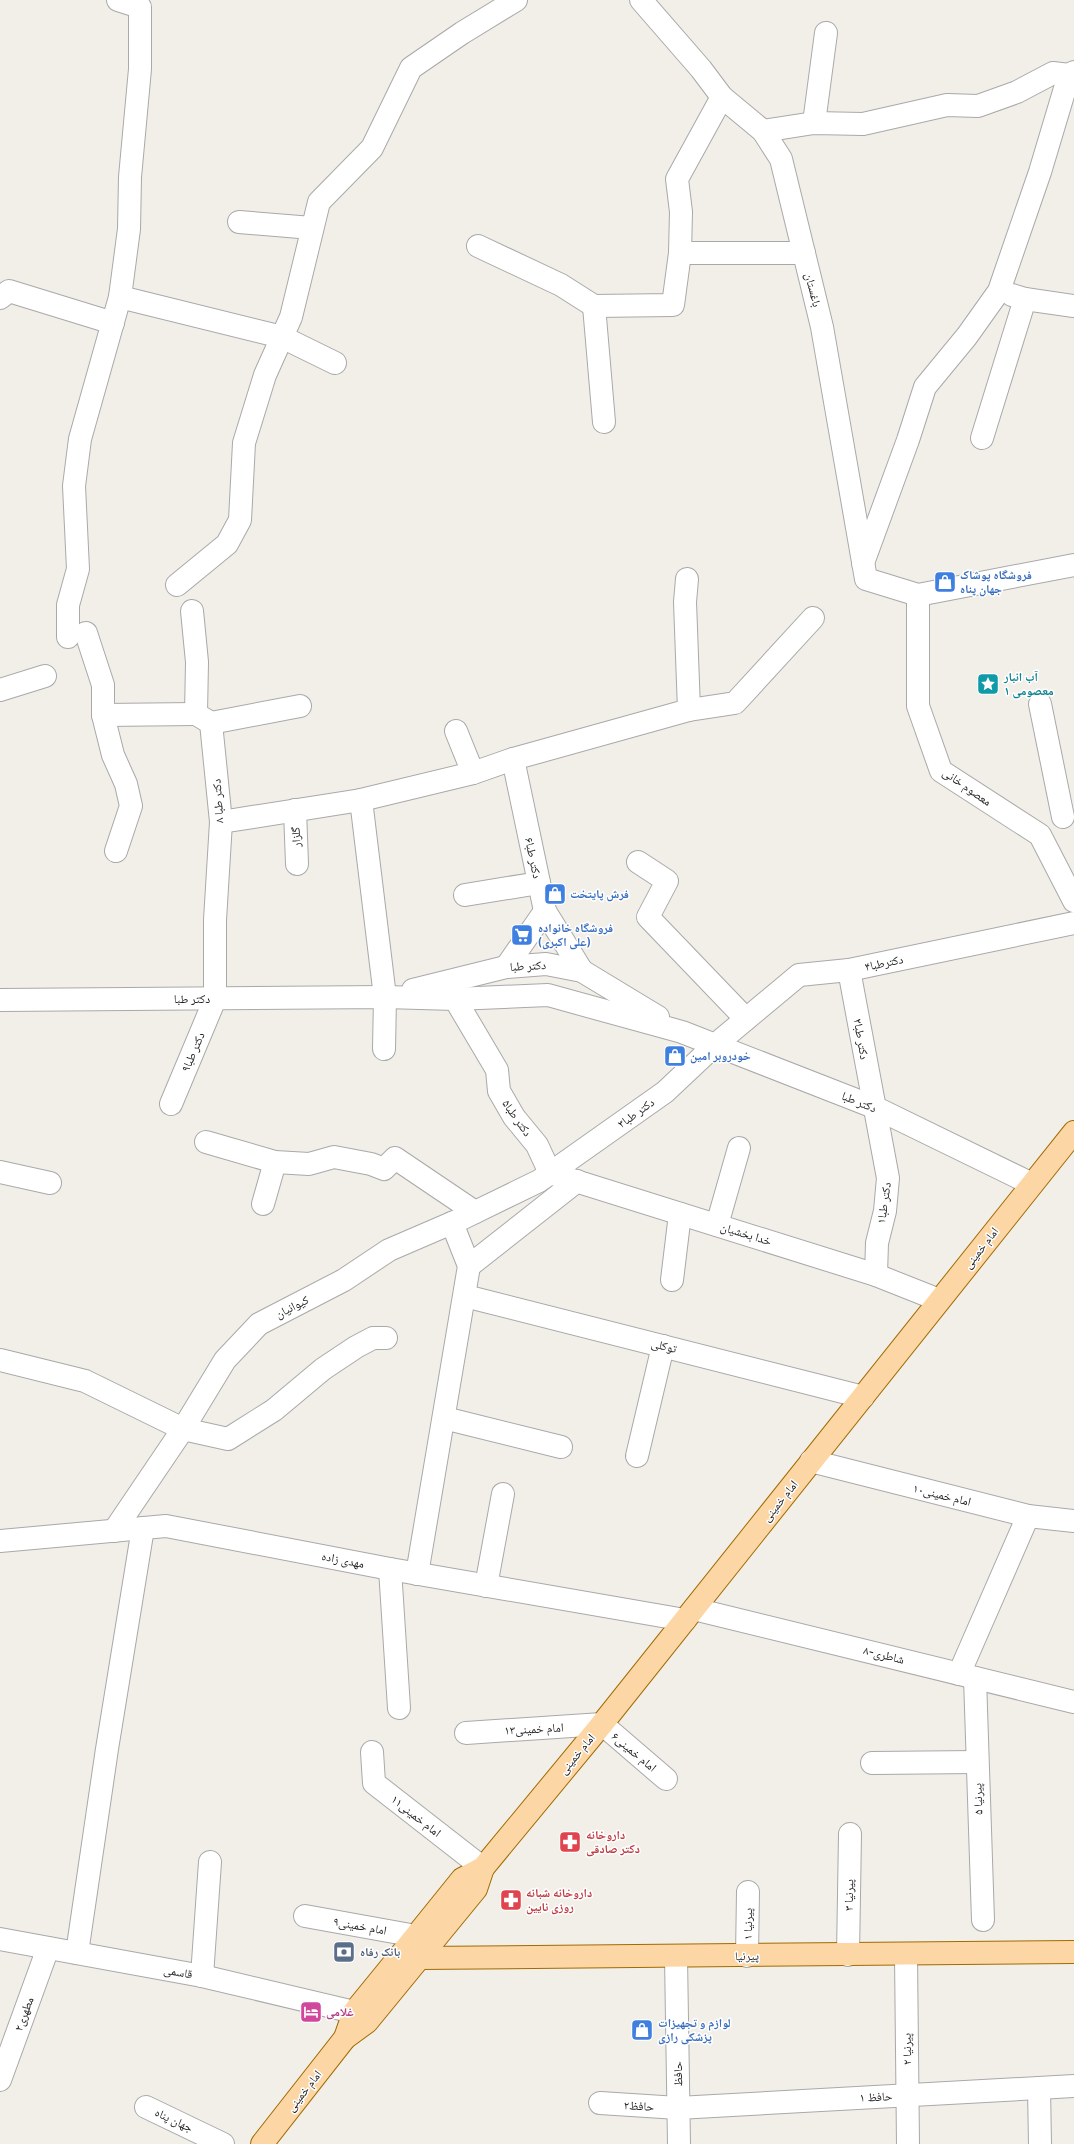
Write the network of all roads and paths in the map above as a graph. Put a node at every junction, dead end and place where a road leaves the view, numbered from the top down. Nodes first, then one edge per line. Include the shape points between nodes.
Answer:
1 (118, 0) edge
2 (516, 0) edge
3 (640, 0) edge
4 (826, 33) dead end
5 (1071, 73) edge
6 (722, 97) junction
7 (814, 123) junction
8 (763, 131) junction
9 (239, 222) dead end
10 (312, 228) junction
11 (478, 246) dead end
12 (680, 253) junction
13 (804, 253) junction
14 (999, 291) junction
15 (120, 297) junction
16 (0, 298) edge
17 (1025, 299) junction
18 (594, 306) junction
19 (1074, 306) edge
20 (113, 323) junction
21 (282, 338) junction
22 (335, 363) dead end
23 (604, 422) dead end
24 (982, 438) dead end
25 (863, 563) junction
26 (1074, 565) edge
27 (687, 579) dead end
28 (177, 585) dead end
29 (918, 595) junction
30 (192, 611) dead end
31 (812, 618) dead end
32 (45, 676) dead end
33 (0, 690) edge
34 (1040, 704) dead end
35 (300, 706) dead end
36 (689, 710) junction
37 (103, 715) junction
38 (204, 718) junction
39 (456, 732) dead end
40 (513, 759) junction
41 (472, 773) junction
42 (360, 800) junction
43 (295, 810) junction
44 (1069, 813) edge
45 (221, 822) junction
46 (1040, 835) junction
47 (116, 851) dead end
48 (638, 862) dead end
49 (297, 864) dead end
50 (539, 883) junction
51 (465, 895) dead end
52 (1074, 901) edge
53 (545, 911) junction
54 (1074, 923) edge
55 (546, 964) junction
56 (506, 967) junction
57 (849, 970) junction
58 (582, 971) junction
59 (548, 995) junction
60 (384, 997) junction
61 (215, 999) junction
62 (454, 999) junction
63 (0, 1000) edge
64 (746, 1019) junction
65 (682, 1032) junction
66 (715, 1045) junction
67 (384, 1049) dead end
68 (170, 1104) dead end
69 (874, 1107) junction
70 (1074, 1132) edge
71 (206, 1142) dead end
72 (739, 1148) dead end
73 (275, 1162) junction
74 (0, 1172) edge
75 (550, 1173) junction
76 (577, 1181) junction
77 (50, 1183) dead end
78 (1032, 1184) junction
79 (263, 1204) dead end
80 (474, 1212) junction
81 (680, 1214) junction
82 (452, 1223) junction
83 (717, 1225) junction
84 (470, 1266) junction
85 (876, 1275) junction
86 (672, 1280) dead end
87 (465, 1296) junction
88 (939, 1300) junction
89 (386, 1338) dead end
90 (663, 1346) junction
91 (0, 1360) edge
92 (863, 1396) junction
93 (444, 1418) junction
94 (183, 1429) junction
95 (561, 1448) dead end
96 (637, 1456) dead end
97 (811, 1461) junction
98 (503, 1494) dead end
99 (1028, 1516) junction
100 (1074, 1521) edge
101 (143, 1528) junction
102 (114, 1531) junction
103 (0, 1541) edge
104 (390, 1569) junction
105 (417, 1574) junction
106 (486, 1586) junction
107 (690, 1615) junction
108 (967, 1676) junction
109 (1074, 1702) edge
110 (399, 1708) dead end
111 (602, 1724) junction
112 (466, 1733) dead end
113 (372, 1752) dead end
114 (977, 1762) junction
115 (872, 1763) dead end
116 (666, 1779) dead end
117 (850, 1834) dead end
118 (210, 1862) dead end
119 (483, 1868) junction
120 (748, 1892) dead end
121 (305, 1916) dead end
122 (983, 1920) dead end
123 (416, 1936) junction
124 (0, 1939) edge
125 (48, 1948) junction
126 (1074, 1952) edge
127 (77, 1953) junction
128 (848, 1955) junction
129 (906, 1955) junction
130 (748, 1956) junction
131 (676, 1957) junction
132 (419, 1958) junction
133 (202, 1976) junction
134 (354, 2012) junction
135 (345, 2038) junction
136 (0, 2080) edge
137 (1074, 2086) edge
138 (1039, 2088) junction
139 (907, 2095) junction
140 (600, 2103) dead end
141 (146, 2107) dead end
142 (678, 2108) junction
143 (223, 2144) edge
144 (262, 2144) edge
145 (679, 2144) edge
146 (908, 2144) edge
147 (1040, 2144) edge

1 - 15 street via 140,7 140,69 130,177 129,229
2 - 10 street via 411,68 372,148 319,202
3 - 6 street, باغستان via 702,70
4 - 7 street
5 - 7 street via 1053,74 1017,92 978,106 947,105 863,124
5 - 14 street
6 - 8 street, باغستان
6 - 12 street via 677,179 681,212
7 - 8 street
8 - 13 street, باغستان via 781,160
9 - 10 street
10 - 21 street via 291,317
11 - 18 street via 561,285
12 - 13 street
12 - 18 street via 673,305
13 - 25 street, باغستان via 822,327
14 - 17 street
14 - 25 street via 925,387
15 - 20 street
15 - 21 street
16 - 20 street via 9,292
17 - 19 street
17 - 24 street
18 - 23 street
20 - 37 street via 80,439 74,486 78,569 68,605 77,635 103,685
21 - 22 street
21 - 28 street via 265,375 244,443 240,520 227,544
25 - 29 street, باغستان via 866,579
26 - 29 street
27 - 36 street via 685,602
29 - 46 street, معصوم خانی via 918,706 941,771
30 - 38 street, دکتر طبا ۸
31 - 36 street via 735,703
32 - 33 street
34 - 44 street
35 - 38 street
36 - 40 street
37 - 38 street
37 - 47 street via 113,755 126,784 131,806
38 - 45 street, دکتر طبا ۸
39 - 41 street
40 - 41 street
40 - 50 street, دکتر طبا۶
41 - 42 street
42 - 43 street
42 - 60 street
43 - 45 street
43 - 49 street, گلزار
44 - 46 street
45 - 61 street, دکتر طبا ۸ via 215,920
46 - 52 street, معصوم خانی
48 - 64 street via 667,881 648,917
50 - 51 street
50 - 53 street, دکتر طبا۶
53 - 56 street
53 - 58 street, دکتر طبا۶
54 - 57 street, دکترطبا۴
55 - 56 street, دکتر طبا
55 - 58 street, دکتر طبا
55 - 59 street
56 - 60 street, دکتر طبا
57 - 64 street, دکترطبا۴ via 799,975
57 - 69 street, دکتر طبا۲
58 - 65 street, دکتر طبا
59 - 62 street, دکتر طبا
59 - 65 street, دکتر طبا
60 - 61 street, دکتر طبا
60 - 62 street, دکتر طبا
60 - 67 street
61 - 63 street, دکتر طبا
61 - 68 street, دکتر طبا۹
62 - 75 street, دکتر طبا۵ via 497,1070 499,1091 514,1117 537,1145
64 - 66 street, دکترطبا۴
65 - 66 street, دکتر طبا
66 - 69 street, دکتر طبا
66 - 75 street, دکتر طبا۳ via 664,1092
69 - 78 street, دکتر طبا
69 - 85 street, دکتر طبا۱ via 888,1178 885,1211 876,1243
70 - 78 main road, امام خمینی
71 - 73 street
72 - 83 street
73 - 79 street
73 - 80 street via 309,1164 334,1157 384,1169 396,1158
74 - 77 street
75 - 76 street, خدا بخشیان
75 - 80 street, کیوانیان via 539,1181
76 - 81 street, خدا بخشیان
76 - 84 street
78 - 88 main road, امام خمینی
80 - 82 street, کیوانیان
81 - 83 street, خدا بخشیان
81 - 86 street
82 - 84 street
82 - 94 street, کیوانیان via 389,1250 344,1280 259,1324 224,1360
83 - 85 street, خدا بخشیان
84 - 87 street
85 - 88 street, خدا بخشیان
87 - 90 street, توکلی
87 - 93 street
88 - 92 main road, امام خمینی
89 - 94 street via 373,1338 356,1348 323,1370 274,1410 228,1439
90 - 92 street, توکلی
90 - 96 street
91 - 94 street via 85,1380
92 - 97 main road, امام خمینی
93 - 95 street
93 - 105 street
94 - 102 street, کیوانیان
97 - 99 street, امام خمینی۱۰
97 - 107 main road, امام خمینی
98 - 106 street
99 - 100 street, امام خمینی۱۰
99 - 108 street
101 - 102 street, مهدی زاده
101 - 104 street, مهدی زاده via 166,1526
101 - 127 street
102 - 103 street, مهدی زاده
104 - 105 street, مهدی زاده
104 - 110 street
105 - 106 street, مهدی زاده
106 - 107 street, مهدی زاده
107 - 108 street, ۸-شاطری
107 - 111 main road, امام خمینی
108 - 109 street, ۸-شاطری
108 - 114 street, پیرنیا ۵
111 - 112 street, امام خمینی۱۳
111 - 116 street, امام خمینی۶
111 - 119 main road, امام خمینی
113 - 119 street, امام خمینی۱۱ via 374,1783
114 - 115 street
114 - 122 street, پیرنیا ۵
117 - 128 street, پیرنیا ۳
118 - 133 street
119 - 123 main road, امام خمینی via 462,1879
119 - 132 main road, امام خمینی via 476,1889
120 - 130 street, پیرنیا ۱
121 - 123 street, امام خمینی۹
123 - 134 main road, امام خمینی
124 - 125 street, قاسمی
125 - 127 street, قاسمی
125 - 136 street, مطهری۲
126 - 129 main road, پیرنیا
127 - 133 street, قاسمی
128 - 129 main road, پیرنیا
128 - 130 main road, پیرنیا
129 - 139 street, پیرنیا ۲
130 - 131 main road, پیرنیا
131 - 132 main road, پیرنیا
131 - 142 street, حافظ
132 - 135 main road, امام خمینی via 367,2022
133 - 134 street, قاسمی
134 - 135 main road, امام خمینی
135 - 144 main road, امام خمینی
137 - 138 street, حافظ ۱
138 - 139 street, حافظ ۱
138 - 147 street
139 - 142 street, حافظ ۱
139 - 146 street, پیرنیا ۲
140 - 142 street, حافظ۲
141 - 143 street, جهان پناه
142 - 145 street, حافظ

